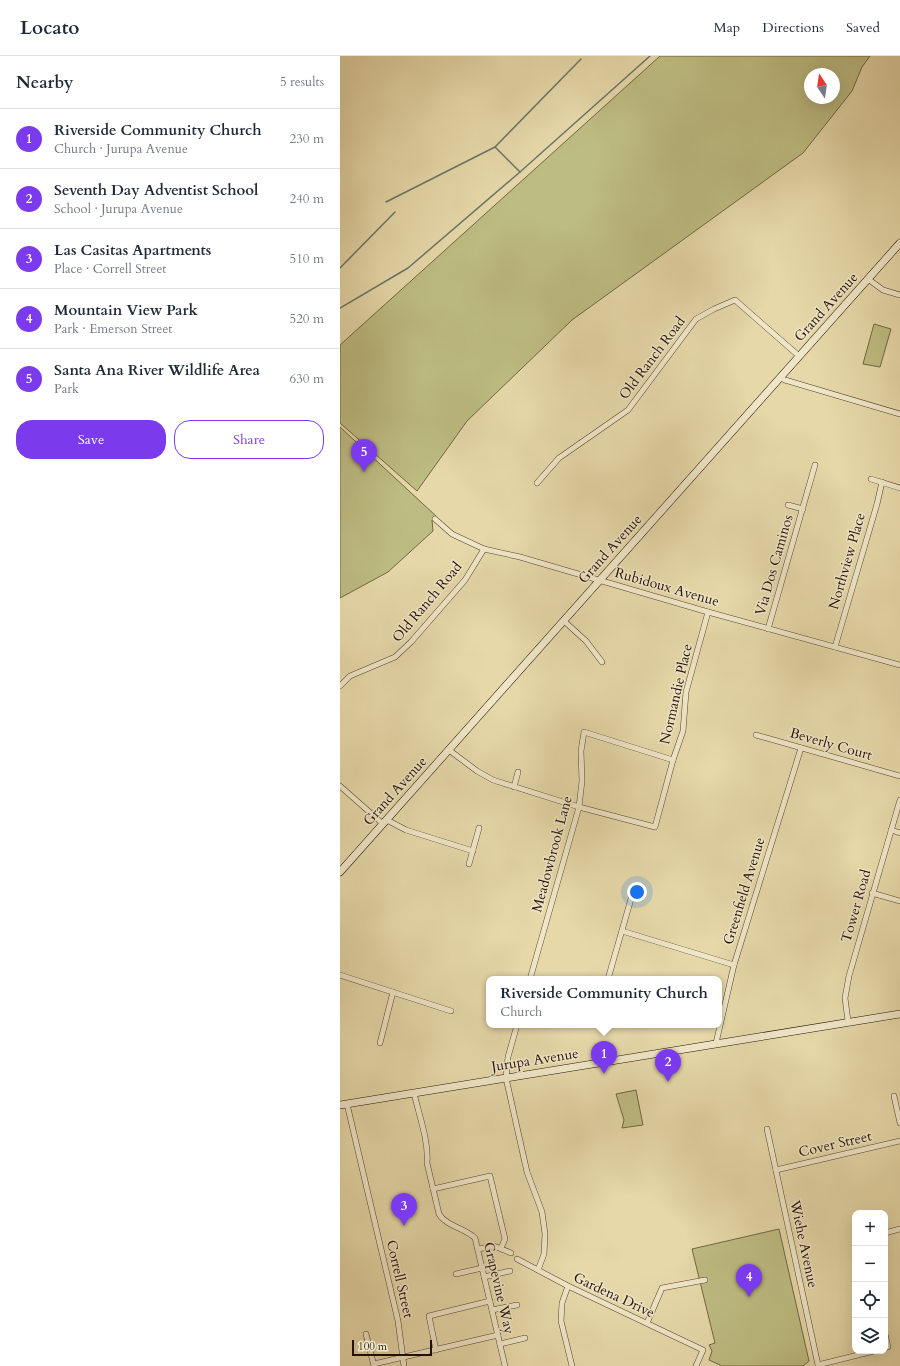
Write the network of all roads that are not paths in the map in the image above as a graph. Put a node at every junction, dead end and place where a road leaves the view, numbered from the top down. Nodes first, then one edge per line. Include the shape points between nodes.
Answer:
1 (900, 243) edge
2 (868, 279) junction
3 (900, 295) edge
4 (799, 356) junction
5 (780, 378) junction
6 (900, 414) edge
7 (816, 465) dead end
8 (871, 479) dead end
9 (882, 482) junction
10 (537, 483) dead end
11 (900, 488) edge
12 (788, 505) dead end
13 (803, 509) junction
14 (435, 519) dead end
15 (484, 549) junction
16 (600, 580) junction
17 (708, 612) junction
18 (564, 621) junction
19 (768, 629) junction
20 (835, 647) junction
21 (602, 662) dead end
22 (900, 665) edge
23 (340, 686) edge
24 (756, 735) dead end
25 (801, 748) junction
26 (449, 750) junction
27 (673, 760) junction
28 (518, 772) dead end
29 (900, 776) edge
30 (340, 786) edge
31 (514, 787) junction
32 (900, 800) edge
33 (579, 807) junction
34 (385, 822) junction
35 (479, 828) dead end
36 (891, 830) junction
37 (900, 833) edge
38 (473, 851) junction
39 (469, 864) dead end
40 (340, 872) edge
41 (633, 892) dead end
42 (872, 893) junction
43 (900, 901) edge
44 (622, 931) junction
45 (734, 965) junction
46 (340, 975) edge
47 (531, 976) edge
48 (609, 976) edge
49 (393, 992) junction
50 (451, 1011) dead end
51 (900, 1014) edge
52 (722, 1017) edge
53 (848, 1022) junction
54 (516, 1028) edge
55 (719, 1028) edge
56 (380, 1043) dead end
57 (716, 1043) junction
58 (506, 1078) junction
59 (414, 1093) junction
60 (894, 1096) dead end
61 (343, 1105) edge
62 (900, 1122) edge
63 (767, 1129) dead end
64 (900, 1141) edge
65 (776, 1170) junction
66 (433, 1189) junction
67 (900, 1229) edge
68 (888, 1232) edge
69 (501, 1248) junction
70 (478, 1249) junction
71 (511, 1253) dead end
72 (517, 1259) dead end
73 (482, 1268) junction
74 (538, 1270) junction
75 (510, 1271) dead end
76 (456, 1274) dead end
77 (484, 1277) junction
78 (705, 1280) dead end
79 (568, 1286) junction
80 (490, 1301) junction
81 (517, 1305) dead end
82 (492, 1310) junction
83 (647, 1323) junction
84 (366, 1334) dead end
85 (498, 1335) junction
86 (525, 1338) dead end
87 (500, 1344) junction
88 (436, 1350) junction
89 (862, 1354) edge
90 (402, 1358) junction
91 (374, 1365) edge
92 (404, 1366) edge
93 (505, 1366) edge
94 (572, 1366) edge
95 (696, 1366) edge

1 - 2 street, Grand Avenue
2 - 3 street via 883,290
2 - 4 street, Grand Avenue
4 - 5 street, Grand Avenue
4 - 10 street, Old Ranch Road via 735,300 714,309 696,319 628,410 559,458
5 - 6 street
5 - 16 street, Grand Avenue
7 - 13 street, Via Dos Caminos
8 - 9 street
9 - 11 street
9 - 20 street, Northview Place
12 - 13 street, Via Dos Caminos
13 - 19 street, Via Dos Caminos
14 - 15 street, Rubidoux Avenue via 452,534
15 - 16 street, Rubidoux Avenue
15 - 23 street, Old Ranch Road via 465,580 411,642 395,657 350,676
16 - 17 street, Rubidoux Avenue
16 - 18 street, Grand Avenue
17 - 19 street, Rubidoux Avenue
17 - 27 street, Normandie Place via 686,692 683,732
18 - 21 street via 586,641
18 - 26 street, Grand Avenue
19 - 20 street, Rubidoux Avenue
20 - 22 street, Rubidoux Avenue
24 - 25 street, Beverly Court
25 - 29 street, Beverly Court
25 - 45 street, Greenfield Avenue
26 - 31 street via 482,774
26 - 34 street, Grand Avenue
27 - 33 street, Normandie Place via 655,827
27 - 33 street, Meadowbrook Lane via 584,732
28 - 31 street
30 - 34 street
31 - 33 street
32 - 36 street, Tower Road
33 - 47 street, Meadowbrook Lane
34 - 38 street
34 - 40 street, Grand Avenue
35 - 38 street
36 - 37 street
36 - 42 street, Tower Road
38 - 39 street
41 - 44 street
42 - 43 street
42 - 53 street, Tower Road via 846,988
44 - 45 street
44 - 48 street
45 - 52 street, Greenfield Avenue
46 - 49 street
49 - 50 street
49 - 56 street
51 - 53 street, Jurupa Avenue
53 - 57 street, Jurupa Avenue
54 - 58 street via 508,1058
55 - 57 street, Greenfield Avenue
57 - 58 street, Jurupa Avenue
58 - 59 street, Jurupa Avenue
58 - 74 street via 527,1172 542,1212 544,1254
59 - 61 street, Jurupa Avenue
59 - 66 street, Grapevine Way via 426,1143 427,1163
60 - 62 street
61 - 90 street, Correll Street via 401,1335
63 - 65 street, Wiehe Avenue
64 - 65 street, Cover Street
65 - 89 street, Wiehe Avenue via 818,1365
66 - 69 street via 490,1176 505,1239
66 - 70 street, Grapevine Way via 442,1219 471,1234
67 - 68 street
69 - 70 street via 494,1246
69 - 71 street
70 - 73 street, Grapevine Way
72 - 74 street, Gardena Drive
73 - 76 street
73 - 77 street, Grapevine Way
74 - 79 street, Gardena Drive
75 - 77 street
77 - 80 street, Grapevine Way
78 - 83 street via 662,1288
79 - 83 street, Gardena Drive
79 - 94 street via 562,1303 560,1321
80 - 82 street, Grapevine Way
80 - 88 street via 429,1316
81 - 82 street
82 - 85 street, Grapevine Way
83 - 95 street, Gardena Drive via 703,1350
84 - 91 street
85 - 87 street, Grapevine Way
85 - 88 street
86 - 87 street
87 - 93 street, Grapevine Way
88 - 90 street
90 - 91 street
90 - 92 street, Correll Street

